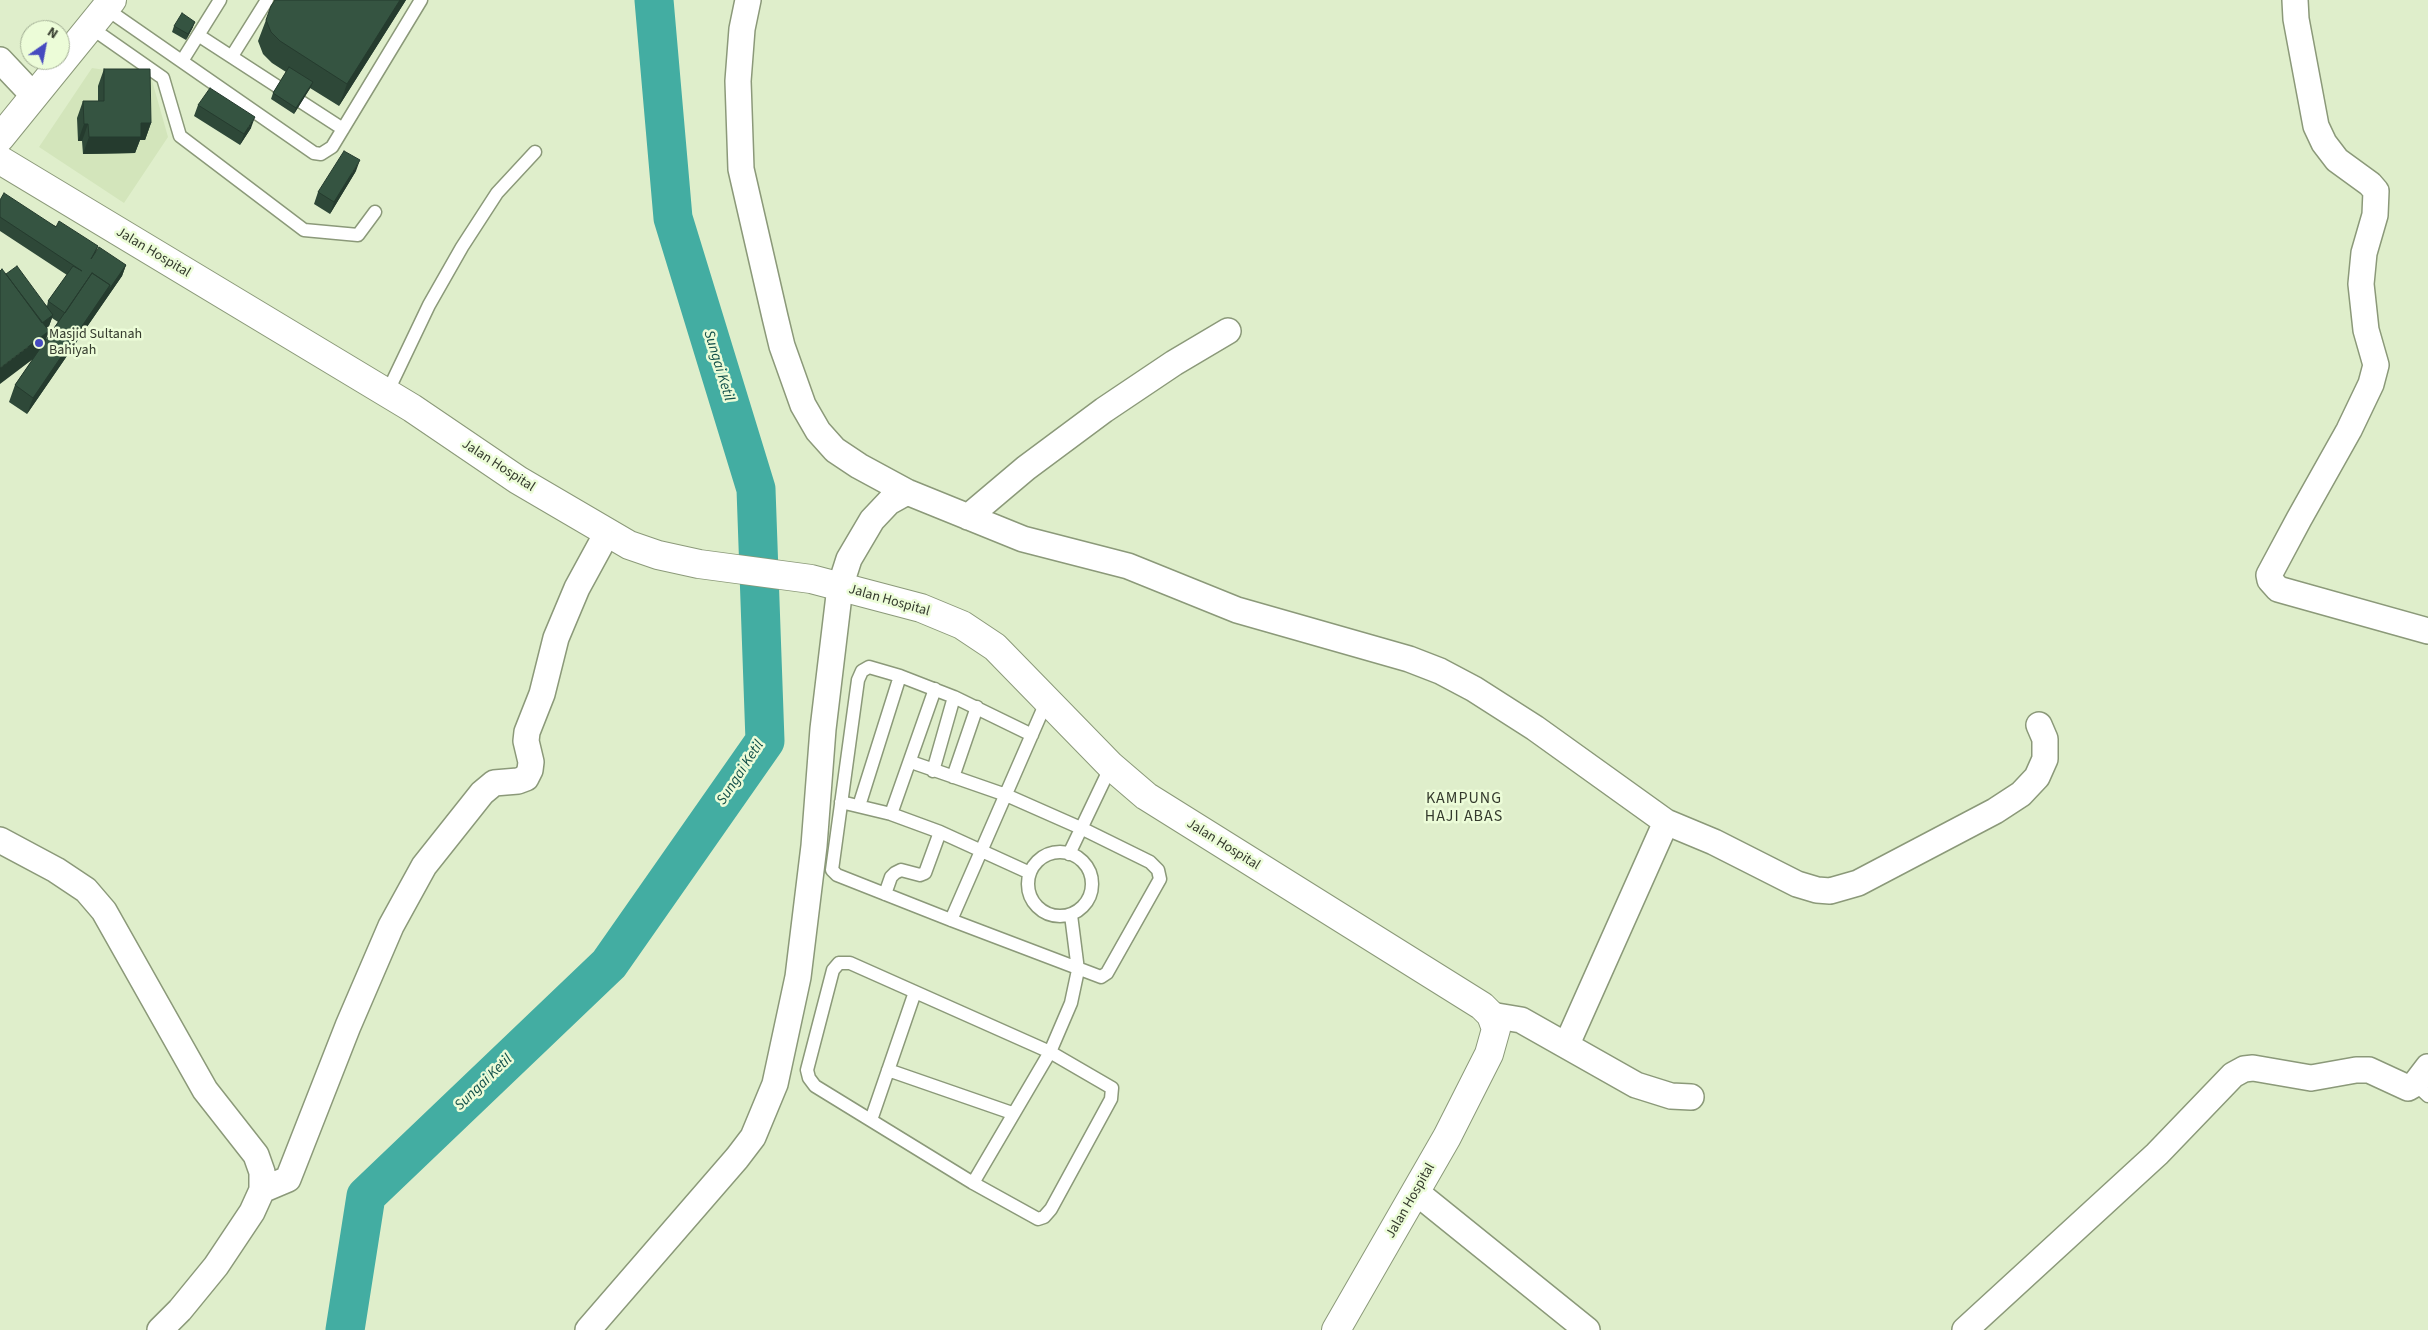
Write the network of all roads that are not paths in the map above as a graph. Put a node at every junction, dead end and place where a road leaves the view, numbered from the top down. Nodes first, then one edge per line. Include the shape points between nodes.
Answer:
1 (220, 0) edge
2 (266, 0) edge
3 (421, 0) edge
4 (748, 0) edge
5 (2295, 0) edge
6 (103, 12) edge
7 (198, 35) junction
8 (232, 56) junction
9 (0, 60) edge
10 (182, 61) junction
11 (33, 96) junction
12 (343, 129) junction
13 (0, 138) edge
14 (535, 152) dead end
15 (0, 160) edge
16 (375, 212) dead end
17 (1228, 331) dead end
18 (387, 393) junction
19 (907, 492) junction
20 (968, 517) junction
21 (607, 533) junction
22 (840, 587) junction
23 (2428, 631) edge
24 (900, 676) junction
25 (935, 690) junction
26 (954, 697) junction
27 (1047, 700) junction
28 (977, 707) junction
29 (2039, 725) dead end
30 (1032, 735) junction
31 (911, 762) junction
32 (1110, 766) junction
33 (933, 771) junction
34 (953, 777) junction
35 (1006, 795) junction
36 (841, 802) junction
37 (859, 806) junction
38 (891, 814) junction
39 (1666, 822) junction
40 (1083, 829) junction
41 (940, 832) junction
42 (0, 840) edge
43 (982, 850) junction
44 (1070, 854) junction
45 (1030, 873) junction
46 (885, 894) junction
47 (1071, 915) junction
48 (951, 920) junction
49 (1078, 970) junction
50 (915, 992) junction
51 (1491, 1015) junction
52 (1567, 1044) junction
53 (1050, 1052) junction
54 (888, 1070) junction
55 (2424, 1082) edge
56 (1690, 1096) dead end
57 (1012, 1113) junction
58 (871, 1120) junction
59 (973, 1183) junction
60 (262, 1190) junction
61 (1416, 1192) junction
62 (160, 1330) edge
63 (588, 1330) edge
64 (1336, 1330) edge
65 (1587, 1330) edge
66 (1965, 1330) edge

1 - 7 lane
2 - 8 lane
3 - 12 lane
4 - 19 street via 738,81 741,170 793,380 818,430 835,450
5 - 23 street via 2316,126 2337,160 2376,191 2375,214 2364,253 2360,284 2366,330 2376,365 2371,384 2349,430 2269,575 2270,580 2285,591
6 - 10 lane
6 - 11 main road
6 - 16 lane via 163,78 180,136 304,230 358,236
7 - 8 lane
7 - 10 lane
8 - 12 lane
9 - 11 street
10 - 12 lane via 314,153 326,152
11 - 13 main road
14 - 18 lane via 496,193 462,248 429,305
15 - 18 main road, Jalan Hospital
17 - 20 street via 1104,410 1026,468
18 - 21 main road, Jalan Hospital via 518,480
19 - 20 street
19 - 22 street via 889,502 872,520 849,559
20 - 39 street via 1023,538 1128,566 1237,610 1409,659 1440,671 1535,728
21 - 22 main road, Jalan Hospital via 658,555 699,564 811,579
21 - 60 street via 577,588 556,638 542,694 527,732 530,770 526,778 494,783 482,793 424,866 391,926 288,1179
22 - 27 main road, Jalan Hospital via 921,608 962,625 995,647
22 - 63 street via 798,977 775,1084 753,1137
24 - 25 lane
24 - 36 lane via 869,667 862,671 858,680
24 - 37 lane
25 - 26 lane
25 - 31 lane
26 - 28 lane
26 - 33 lane
27 - 30 lane
27 - 32 main road, Jalan Hospital
28 - 30 lane
28 - 34 lane
29 - 39 street via 2045,739 2044,759 2037,777 2021,794 1987,815 1843,889 1817,890 1798,884
30 - 35 lane
31 - 33 lane
31 - 38 lane
32 - 40 lane
32 - 51 main road, Jalan Hospital via 1162,807 1469,997
33 - 34 lane
34 - 35 lane
35 - 40 lane
35 - 43 lane
36 - 37 lane
36 - 46 lane via 832,870
37 - 38 lane
38 - 41 lane
39 - 52 street
40 - 44 lane
40 - 49 lane via 1150,862 1158,870 1160,880 1107,973 1095,977
41 - 43 lane
41 - 46 lane via 925,873 920,875 900,870 891,876
42 - 60 street via 48,865 86,890 104,911 205,1090 256,1155 262,1172
43 - 45 lane
43 - 48 lane
44 - 45 lane via 1058,852 1046,856
44 - 47 lane via 1086,865 1093,884 1083,908
45 - 47 lane via 1028,888 1033,901 1043,912
46 - 48 lane
47 - 49 lane
48 - 49 lane
49 - 53 lane via 1071,1003
50 - 53 lane
50 - 54 lane
50 - 58 lane via 850,962 839,963 832,970 807,1070 809,1078 815,1086
51 - 52 street via 1521,1020
51 - 61 main road, Jalan Hospital via 1496,1029 1489,1054 1448,1137
52 - 56 street via 1636,1085 1672,1096
53 - 57 lane
53 - 59 lane via 1107,1085 1113,1092 1051,1209 1044,1218 1038,1218
54 - 57 lane
54 - 58 lane
55 - 66 street via 2403,1087 2369,1070 2311,1078 2244,1069 2233,1075 2157,1154
57 - 59 lane
58 - 59 lane
60 - 62 street via 252,1212 216,1266
61 - 64 main road, Jalan Hospital
61 - 65 street

